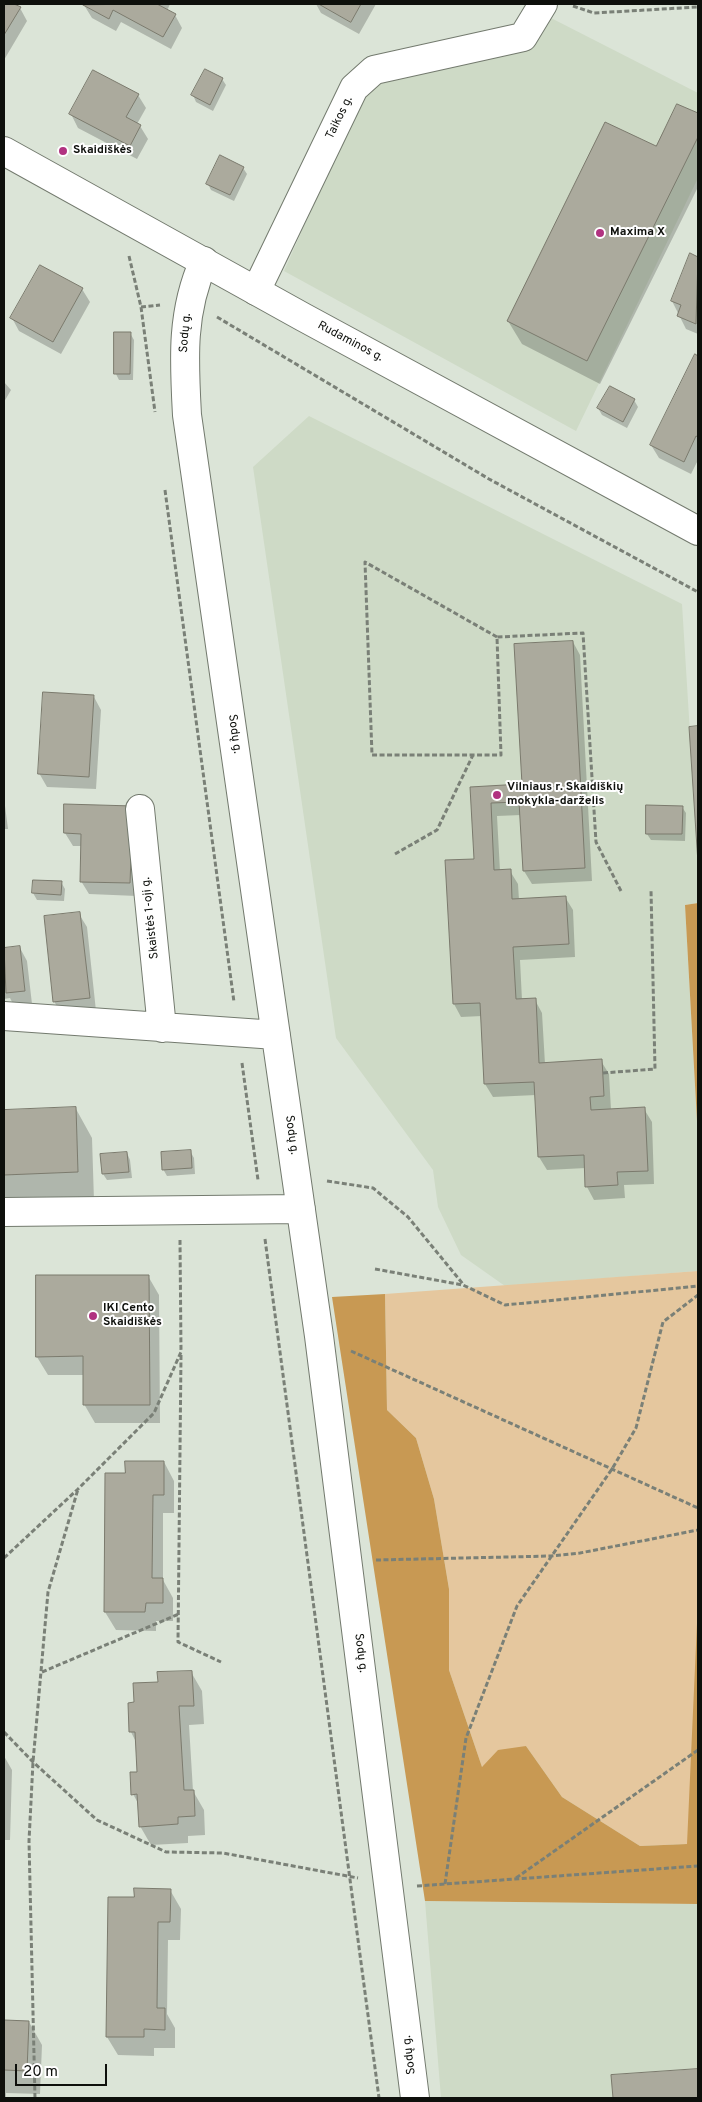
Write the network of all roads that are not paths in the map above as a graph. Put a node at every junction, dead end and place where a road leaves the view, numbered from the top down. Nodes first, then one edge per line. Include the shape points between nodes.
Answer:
1 (543, 4) edge
2 (4, 151) edge
3 (204, 261) junction
4 (256, 291) junction
5 (698, 531) edge
6 (140, 809) dead end
7 (4, 1016) edge
8 (162, 1028) junction
9 (276, 1035) junction
10 (301, 1209) junction
11 (4, 1212) edge
12 (415, 2098) edge

1 - 4 street, Taikos g. via 522,37 374,70 354,88
2 - 3 street, Rudaminos g.
3 - 4 street, Rudaminos g.
3 - 9 street, Sodų g. via 189,301 183,351 187,415
4 - 5 street, Rudaminos g.
6 - 8 street, Skaistės 1-oji g.
7 - 8 street
8 - 9 street
9 - 10 street, Sodų g.
10 - 11 street
10 - 12 street, Sodų g. via 349,1560

